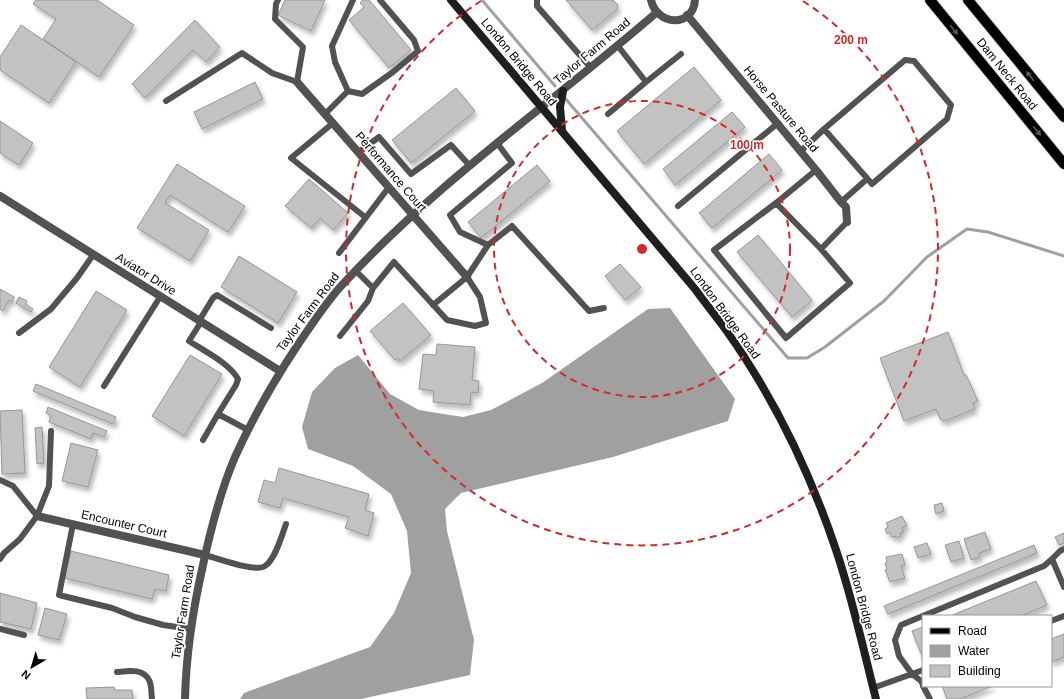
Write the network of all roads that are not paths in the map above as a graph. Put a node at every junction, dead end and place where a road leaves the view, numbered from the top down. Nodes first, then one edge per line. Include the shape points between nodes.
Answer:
1 (278, 0) edge
2 (353, 0) edge
3 (380, 0) edge
4 (451, 0) edge
5 (537, 0) edge
6 (651, 0) edge
7 (695, 0) edge
8 (930, 0) edge
9 (968, 0) edge
10 (656, 13) junction
11 (688, 15) junction
12 (618, 46) junction
13 (681, 54) dead end
14 (591, 68) junction
15 (297, 82) junction
16 (646, 82) junction
17 (348, 91) junction
18 (563, 91) junction
19 (166, 101) dead end
20 (542, 108) junction
21 (325, 114) junction
22 (608, 114) dead end
23 (1064, 118) edge
24 (333, 123) junction
25 (778, 123) junction
26 (824, 129) junction
27 (562, 130) junction
28 (498, 143) junction
29 (800, 151) junction
30 (358, 152) junction
31 (1064, 164) edge
32 (470, 166) junction
33 (816, 170) junction
34 (867, 179) junction
35 (388, 187) junction
36 (0, 196) edge
37 (841, 202) junction
38 (776, 203) junction
39 (678, 206) dead end
40 (413, 215) junction
41 (365, 217) junction
42 (847, 222) joint
43 (488, 245) junction
44 (820, 249) junction
45 (339, 253) dead end
46 (93, 255) junction
47 (356, 271) junction
48 (467, 277) junction
49 (373, 288) junction
50 (160, 297) junction
51 (433, 304) junction
52 (604, 308) dead end
53 (200, 321) junction
54 (271, 328) dead end
55 (19, 333) dead end
56 (340, 336) dead end
57 (280, 371) junction
58 (104, 386) dead end
59 (218, 414) junction
60 (248, 430) junction
61 (51, 431) dead end
62 (203, 440) dead end
63 (0, 480) edge
64 (37, 516) junction
65 (74, 524) junction
66 (286, 524) dead end
67 (1064, 550) edge
68 (205, 555) junction
69 (0, 559) edge
70 (1052, 559) junction
71 (1064, 587) edge
72 (925, 615) edge
73 (922, 616) edge
74 (1064, 616) edge
75 (1052, 621) edge
76 (0, 629) edge
77 (191, 629) junction
78 (24, 636) dead end
79 (922, 670) edge
80 (117, 672) dead end
81 (912, 674) junction
82 (922, 684) edge
83 (924, 687) edge
84 (873, 688) junction
85 (152, 699) edge
86 (185, 699) edge
87 (876, 699) edge
88 (930, 699) edge

1 - 15 lane via 275,19 303,47
2 - 17 lane via 332,46 335,62
3 - 17 lane via 414,40 418,51 362,94
4 - 20 street, London Bridge Road
5 - 14 lane via 537,6
6 - 10 street
7 - 11 street
8 -> 31 main road, Dam Neck Road
23 -> 9 main road, Dam Neck Road
10 - 11 street via 668,20 682,19
10 - 12 street, Taylor Farm Road
11 - 25 street, Horse Pasture Road
12 - 14 street, Taylor Farm Road
12 - 16 lane
13 - 16 lane
14 - 18 street, Taylor Farm Road
15 - 19 lane via 272,73 242,53
15 - 21 street, Performance Court
16 - 22 lane
17 - 21 lane
18 - 20 street, Taylor Farm Road
18 - 27 street via 560,111
20 - 27 street, London Bridge Road
20 - 28 street, Taylor Farm Road
21 - 24 street, Performance Court
24 - 30 street, Performance Court
24 - 41 lane via 291,158
25 - 29 street, Horse Pasture Road
25 - 39 lane
26 - 29 lane
26 - 34 lane
26 - 34 lane via 905,60 914,61 951,105 947,119 872,184
27 - 84 street, London Bridge Road via 695,289 727,331 767,394 797,453 827,525
28 - 32 street, Taylor Farm Road
28 - 43 lane via 512,163 450,216 460,232
29 - 33 street, Horse Pasture Road
30 - 32 lane via 380,137 410,174 451,145
30 - 35 street, Performance Court
32 - 40 street, Taylor Farm Road
33 - 37 street, Horse Pasture Road
33 - 38 lane
34 - 37 lane
35 - 40 street, Performance Court
35 - 41 lane
36 - 46 street, Aviator Drive
37 - 42 street, Horse Pasture Road via 846,207
38 - 44 lane
38 - 44 lane via 714,250 786,338 850,283
40 - 47 street, Taylor Farm Road
40 - 48 street, Performance Court
41 - 45 lane
42 - 44 lane
43 - 48 lane
43 - 52 lane via 512,226 589,311
46 - 50 street, Aviator Drive
46 - 55 lane via 51,309
47 - 49 lane
47 - 57 street, Taylor Farm Road via 317,316
48 - 51 lane
48 - 51 lane via 480,298 486,323 475,326 447,320
49 - 51 lane via 394,262
49 - 56 lane via 368,301
50 - 53 street, Aviator Drive
50 - 58 lane
53 - 54 lane via 217,295
53 - 57 street, Aviator Drive
53 - 59 lane via 189,341 226,366 238,379
57 - 60 street, Taylor Farm Road
59 - 60 lane
59 - 62 lane
60 - 68 street, Taylor Farm Road via 220,498
61 - 64 lane via 50,486
63 - 64 lane via 13,486
64 - 65 street, Encounter Court
64 - 69 lane via 20,539
65 - 68 street, Encounter Court
65 - 77 lane via 59,595 112,608 163,625
66 - 68 lane via 272,559 265,567 254,569
67 - 70 lane
68 - 77 street, Taylor Farm Road
70 - 71 lane
70 - 72 lane via 1044,566
73 - 81 lane via 901,625 895,640 898,656
74 - 75 lane
76 - 78 lane
77 - 86 street, Taylor Farm Road
79 - 81 lane
80 - 85 lane via 136,670 146,676 150,681
81 - 82 lane
81 - 84 lane
83 - 88 lane
84 - 87 street, London Bridge Road

